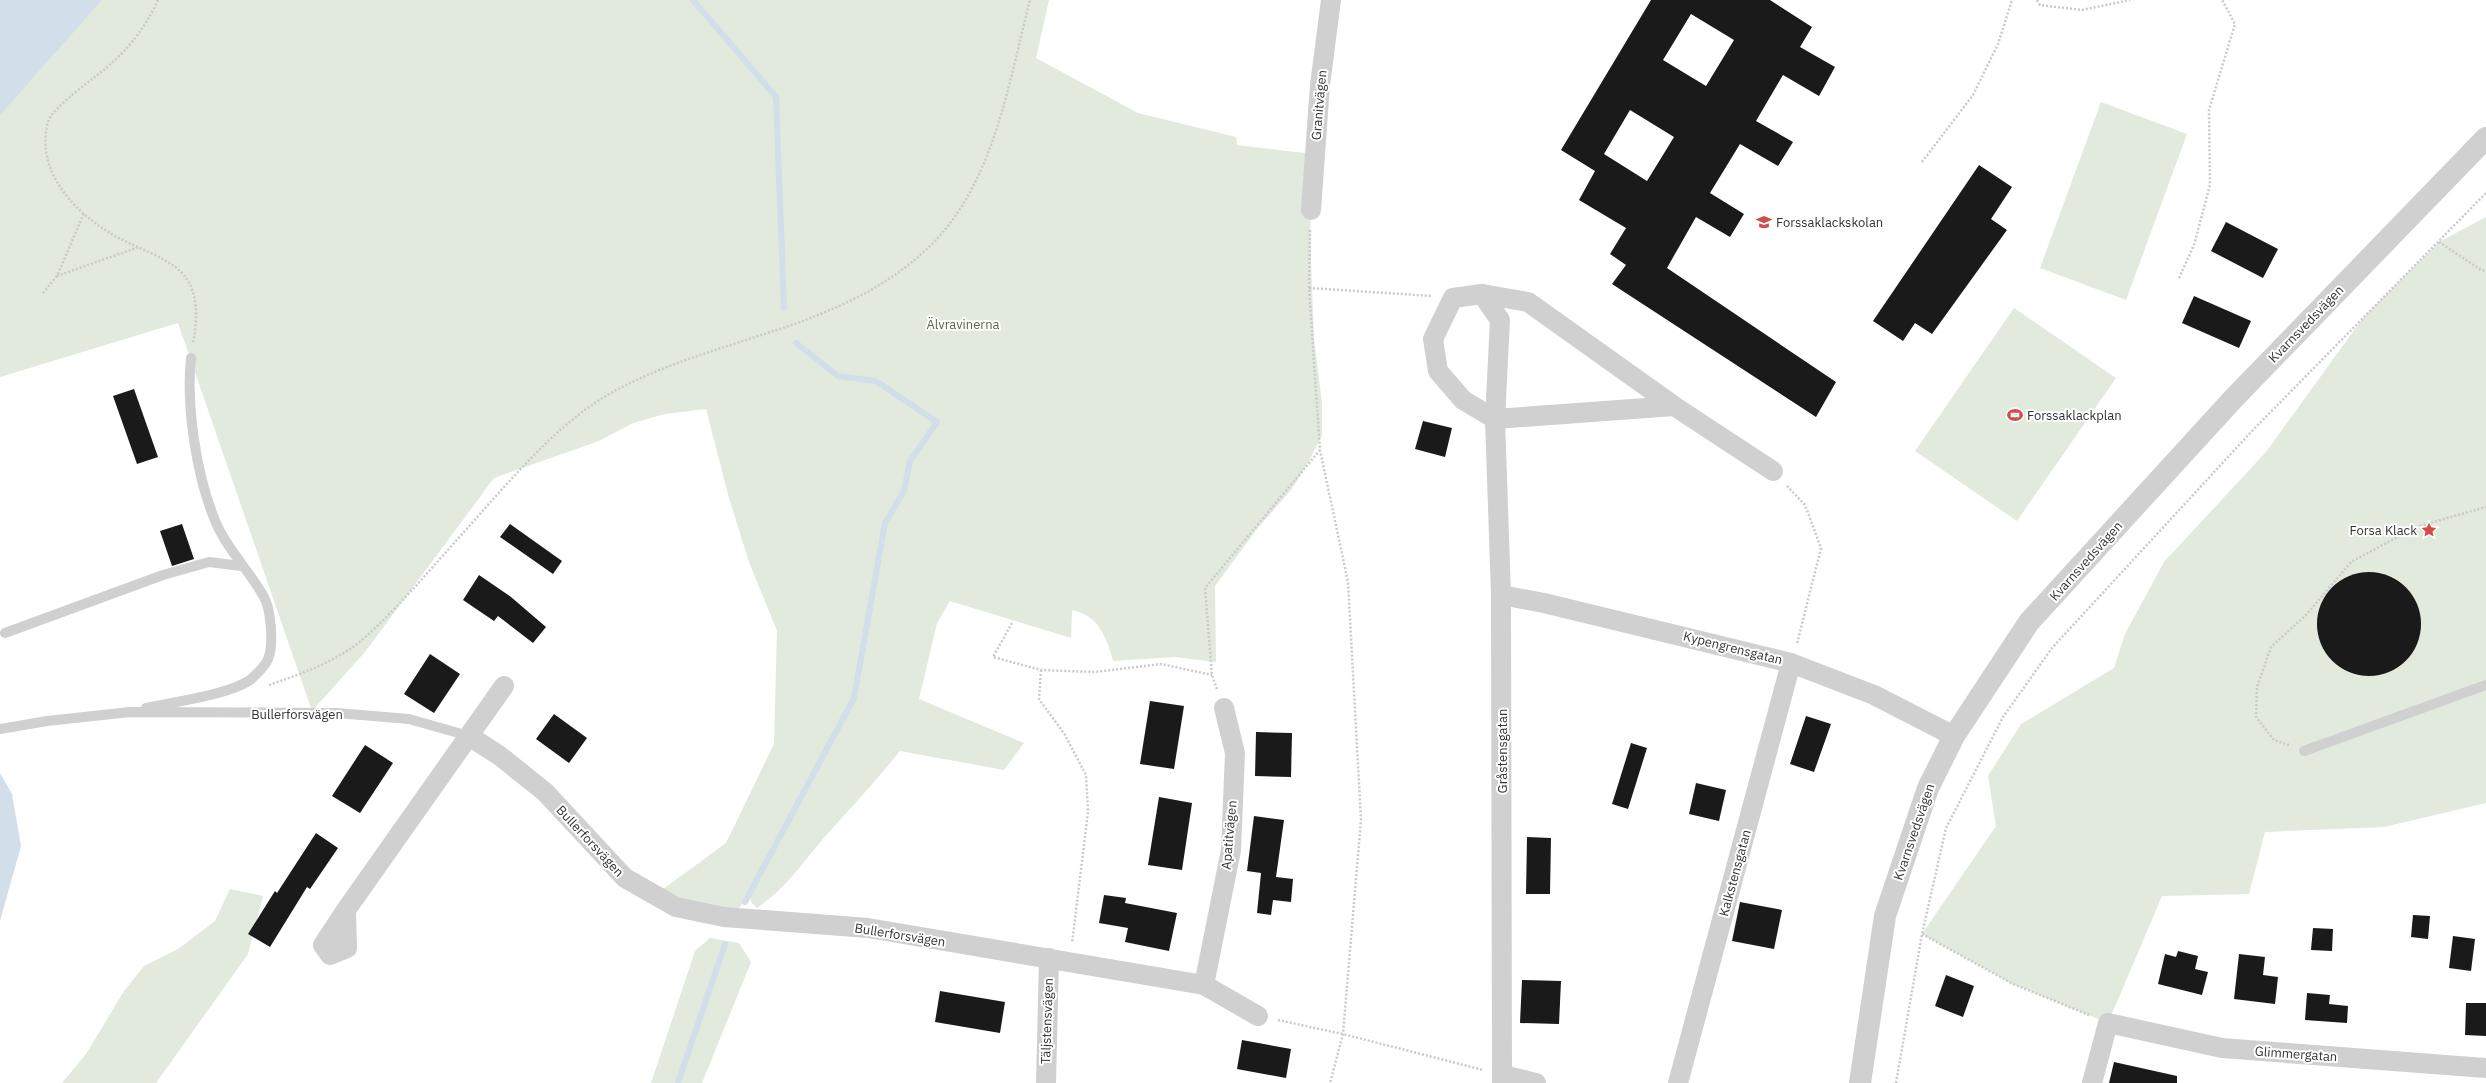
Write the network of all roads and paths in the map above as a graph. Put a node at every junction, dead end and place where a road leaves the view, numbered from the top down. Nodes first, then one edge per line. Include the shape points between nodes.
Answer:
1 (158, 0) edge
2 (1030, 0) edge
3 (1331, 0) edge
4 (2012, 0) edge
5 (2037, 0) edge
6 (2130, 0) edge
7 (2222, 0) edge
8 (2486, 138) edge
9 (1922, 162) dead end
10 (2486, 193) edge
11 (1311, 210) joint
12 (84, 213) junction
13 (2439, 242) junction
14 (140, 247) junction
15 (2486, 271) edge
16 (57, 276) junction
17 (2179, 278) dead end
18 (1309, 288) junction
19 (43, 293) dead end
20 (1482, 294) junction
21 (1453, 298) junction
22 (191, 358) joint
23 (1674, 406) junction
24 (1495, 419) junction
25 (1320, 450) junction
26 (1773, 471) joint
27 (2486, 507) edge
28 (241, 566) junction
29 (1501, 596) junction
30 (1012, 624) dead end
31 (5, 633) dead end
32 (1791, 663) junction
33 (1041, 670) junction
34 (1212, 675) junction
35 (2486, 685) edge
36 (261, 686) dead end
37 (504, 686) dead end
38 (1224, 708) joint
39 (130, 712) junction
40 (0, 729) edge
41 (469, 736) junction
42 (1954, 736) junction
43 (2304, 751) joint
44 (346, 910) dead end
45 (1922, 934) junction
46 (1049, 958) junction
47 (1069, 961) junction
48 (1204, 985) junction
49 (1258, 1016) joint
50 (2108, 1023) junction
51 (1343, 1034) junction
52 (2486, 1068) edge
53 (1502, 1079) edge
54 (1046, 1083) edge
55 (1330, 1083) edge
56 (1536, 1083) edge
57 (1678, 1083) edge
58 (1860, 1083) edge
59 (1896, 1083) edge
60 (2092, 1083) edge

1 - 12 path via 149,18 128,47 108,67 71,95 48,121 47,162 57,184
2 - 36 path via 989,150 962,210 929,246 891,280 856,300 801,324 728,346 657,372 611,393 569,422 522,467 394,609 357,644 317,668
3 - 11 street, Granitvägen via 1320,84
4 - 9 path via 1998,44 1973,95
5 - 6 path via 2040,5 2082,10
7 - 17 path via 2235,24 2209,110 2210,185 2194,246
8 - 42 street, Kvarnsvedsvägen via 2234,398 2030,622
10 - 13 path
11 - 18 path
12 - 14 path via 109,233
12 - 16 path
13 - 15 path
13 - 45 path via 2251,432 2052,648 2003,717 1946,828
14 - 16 path
14 - 22 path via 181,272 193,294 198,316
16 - 19 path
18 - 21 path
18 - 25 path
20 - 21 street
20 - 23 street via 1528,302
20 - 24 street, Gråstensgatan via 1500,320
21 - 24 street via 1433,339 1438,371 1463,400
22 - 28 lane via 188,386 199,470 214,519
23 - 24 street
23 - 26 street
24 - 29 street, Gråstensgatan
25 - 34 path via 1205,588
25 - 51 path via 1348,582 1361,820
26 - 32 path via 1805,505 1821,548
27 - 43 path via 2416,527 2351,562 2307,614 2271,647 2256,687 2256,717 2274,740
28 - 31 lane via 209,562 163,575
28 - 39 lane via 265,598 272,630 268,659 251,680 226,690
29 - 32 street, Kypengrensgatan via 1544,603
29 - 53 street, Gråstensgatan
30 - 33 path via 993,657
32 - 42 street, Kypengrensgatan via 1874,695
32 - 57 street, Kalkstensgatan
33 - 34 path via 1095,672 1161,664
33 - 47 path via 1039,699 1064,735 1086,775 1088,812
34 - 38 path
35 - 43 lane
37 - 41 street
38 - 48 street, Apatitvägen via 1235,753 1231,850
39 - 40 lane, Bullerforsvägen
39 - 41 lane, Bullerforsvägen via 337,713 409,719
41 - 44 street
41 - 46 street, Bullerforsvägen via 500,756 545,792 625,878 676,907 724,917 868,928
42 - 58 street, Kvarnsvedsvägen via 1928,788 1884,916
45 - 50 path via 2013,984
45 - 59 path
46 - 47 street, Bullerforsvägen
46 - 54 street, Täljstensvägen
47 - 48 street, Bullerforsvägen
48 - 49 street, Bullerforsvägen
49 - 51 path
50 - 52 street, Glimmergatan via 2222,1048
50 - 60 street
51 - 53 path
51 - 55 path
53 - 56 street

